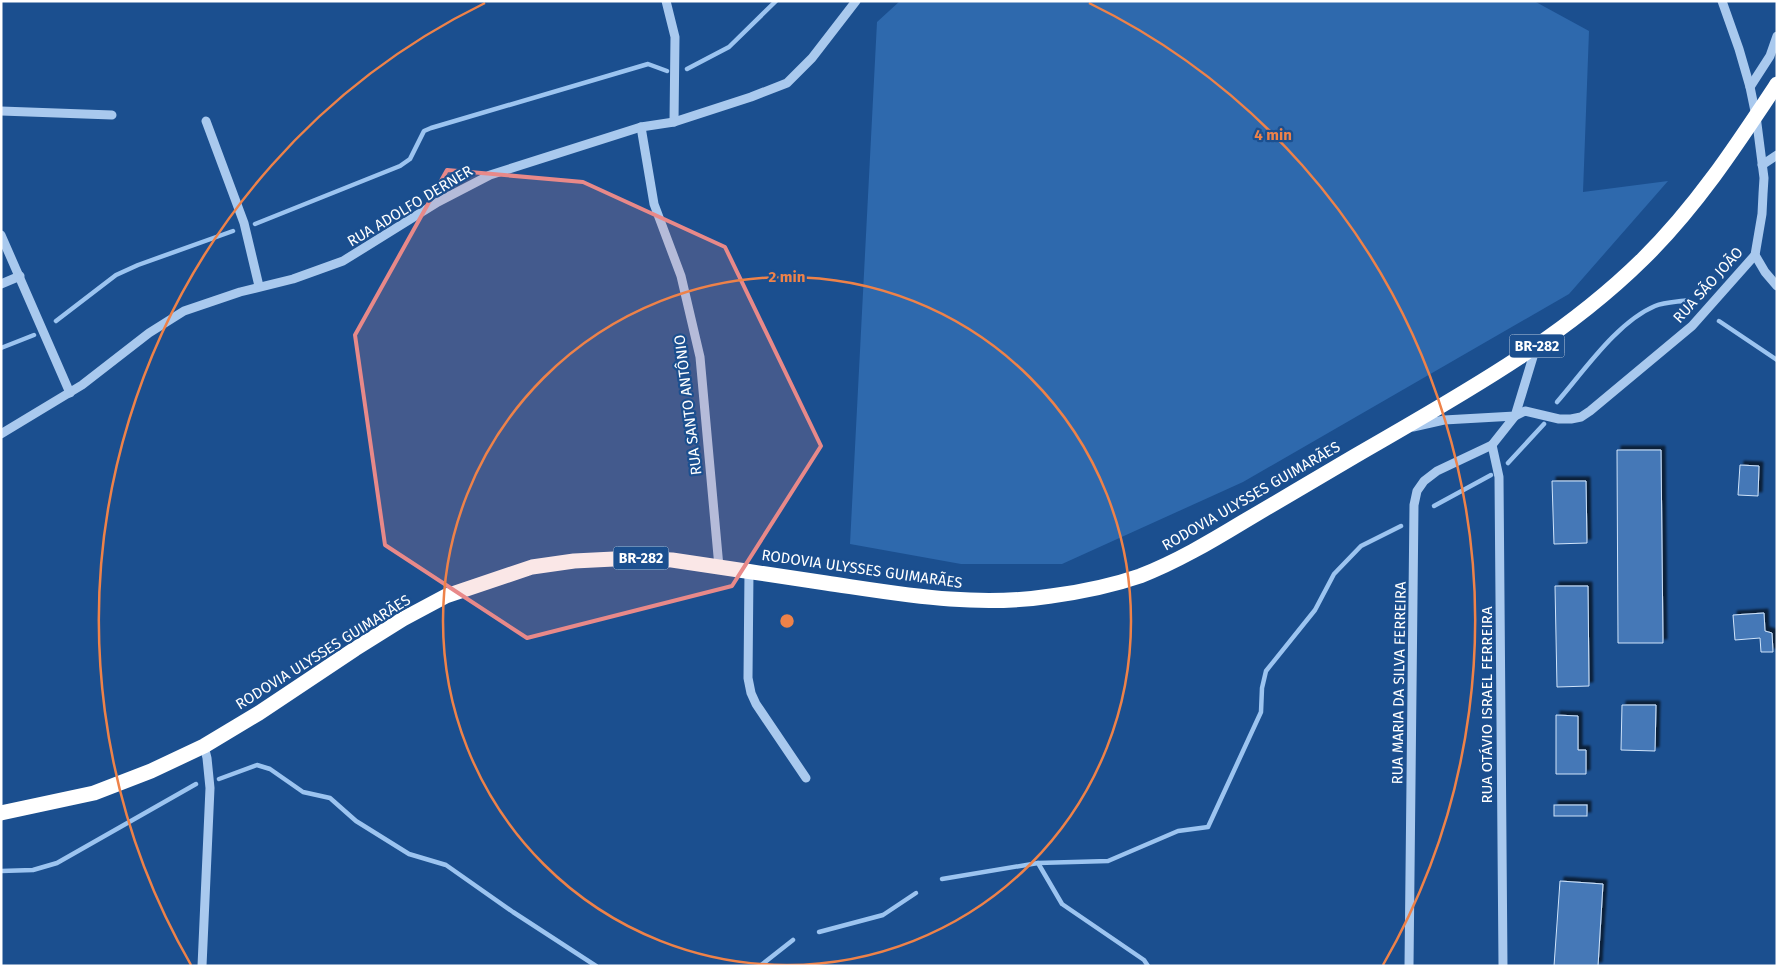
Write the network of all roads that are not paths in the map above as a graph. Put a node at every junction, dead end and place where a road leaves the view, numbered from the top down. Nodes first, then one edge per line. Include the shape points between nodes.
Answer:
1 (666, 1) edge
2 (856, 1) edge
3 (1722, 1) edge
4 (1777, 36) edge
5 (1777, 84) edge
6 (1750, 87) junction
7 (1, 111) edge
8 (112, 116) dead end
9 (1756, 116) junction
10 (206, 121) dead end
11 (674, 122) junction
12 (640, 126) junction
13 (1777, 155) edge
14 (1762, 166) junction
15 (1, 235) edge
16 (1755, 255) junction
17 (20, 276) junction
18 (1, 284) edge
19 (259, 286) junction
20 (1777, 286) edge
21 (1536, 347) junction
22 (70, 393) junction
23 (1515, 416) junction
24 (1400, 430) junction
25 (1, 434) edge
26 (1492, 445) junction
27 (720, 567) junction
28 (749, 571) junction
29 (204, 746) junction
30 (806, 778) dead end
31 (1, 813) edge
32 (202, 966) edge
33 (1409, 966) edge
34 (1503, 966) edge

1 - 11 street via 675,37
2 - 11 street, RUA ADOLFO DERNER via 812,58 787,83
3 - 6 street, RUA SÃO JOÃO
4 - 6 street via 1770,56
5 - 9 highway, RODOVIA ULYSSES GUIMARÃES / BR-282
6 - 9 street, RUA SÃO JOÃO
7 - 8 street
9 - 14 street, RUA SÃO JOÃO
9 - 21 highway, RODOVIA ULYSSES GUIMARÃES / BR-282 via 1697,199 1669,232 1615,285
10 - 19 street via 244,223
11 - 12 street, RUA ADOLFO DERNER
12 - 19 street, RUA ADOLFO DERNER via 490,174 343,261 293,279
12 - 27 street, RUA SANTO ANTÔNIO via 654,204 681,276 700,357
13 - 14 street
14 - 16 street, RUA SÃO JOÃO via 1762,214
15 - 17 street
16 - 20 street
16 - 23 street, RUA SÃO JOÃO via 1692,326 1590,411 1571,419 1525,412
17 - 18 street
17 - 22 street
19 - 22 street, RUA ADOLFO DERNER via 184,310
21 - 23 street
21 - 24 highway, RODOVIA ULYSSES GUIMARÃES / BR-282
22 - 25 street, RUA ADOLFO DERNER
23 - 24 street, RUA SÃO JOÃO via 1444,420
23 - 26 street
24 - 28 highway, RODOVIA ULYSSES GUIMARÃES / BR-282 via 1178,559 1138,576 1094,589 1007,601 954,601
26 - 33 street, RUA MARIA DA SILVA FERREIRA via 1437,471 1417,491 1414,505
26 - 34 street, RUA OTÁVIO ISRAEL FERREIRA via 1499,477
27 - 28 highway, RODOVIA ULYSSES GUIMARÃES / BR-282
27 - 29 highway, RODOVIA ULYSSES GUIMARÃES / BR-282 via 634,558 574,561 532,567 446,596 402,619
28 - 30 street via 748,678 751,693
29 - 31 highway, RODOVIA ULYSSES GUIMARÃES / BR-282 via 94,793
29 - 32 street via 210,788

